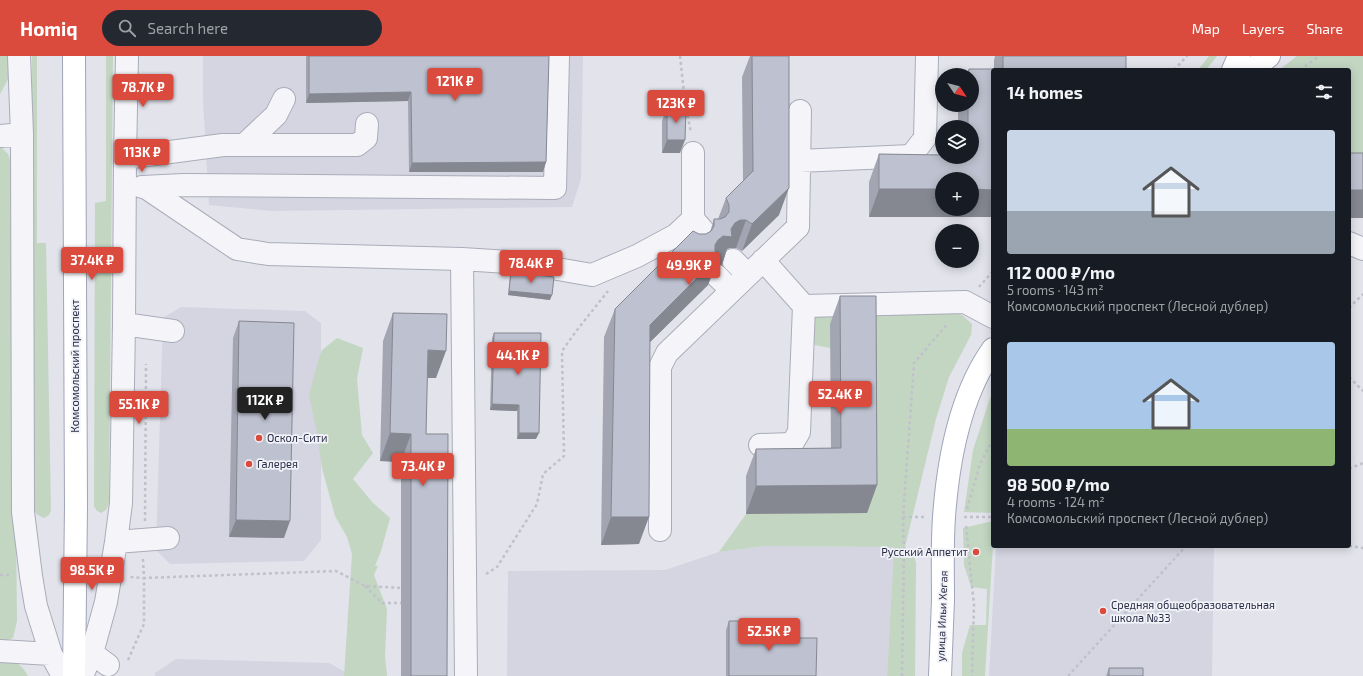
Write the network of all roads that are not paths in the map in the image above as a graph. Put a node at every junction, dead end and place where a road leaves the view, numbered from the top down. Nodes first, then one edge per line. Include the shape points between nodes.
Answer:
1 (19, 56) edge
2 (74, 56) edge
3 (126, 56) edge
4 (558, 56) edge
5 (927, 56) edge
6 (1240, 56) edge
7 (1269, 56) edge
8 (1234, 68) edge
9 (1254, 68) edge
10 (284, 99) dead end
11 (800, 111) dead end
12 (367, 124) dead end
13 (22, 134) junction
14 (0, 136) edge
15 (244, 145) junction
16 (693, 153) road end
17 (124, 158) junction
18 (799, 160) junction
19 (135, 188) junction
20 (692, 219) junction
21 (707, 234) edge
22 (676, 235) junction
23 (1351, 244) edge
24 (1363, 249) edge
25 (692, 250) edge
26 (462, 259) junction
27 (748, 265) junction
28 (804, 306) junction
29 (991, 316) edge
30 (124, 324) junction
31 (173, 331) dead end
32 (991, 352) edge
33 (760, 445) dead end
34 (660, 530) dead end
35 (168, 538) dead end
36 (116, 542) junction
37 (0, 652) edge
38 (51, 654) junction
39 (63, 676) edge
40 (74, 676) edge
41 (82, 676) edge
42 (466, 676) edge
43 (940, 676) edge

1 - 13 street
2 - 40 main road, Комсомольский проспект
3 - 17 street
4 - 19 street via 556,188 184,185
5 - 18 street via 925,138 911,156
6 - 8 main road
7 - 9 main road
10 - 15 street via 276,115
11 - 18 street
12 - 15 street via 366,138 357,145
13 - 14 street
13 - 38 street via 23,512 36,606
15 - 17 street via 223,145
16 - 20 street
17 - 19 street
18 - 27 street via 798,227
19 - 26 street via 237,249 268,254
19 - 30 street
20 - 21 street
20 - 22 street
22 - 25 street
22 - 26 street via 637,256 592,275 523,263
23 - 24 street
26 - 42 street
27 - 28 street
27 - 34 street via 724,283 667,353 660,367
28 - 29 street via 965,302
28 - 33 street via 799,432 792,444
30 - 31 street
30 - 36 street via 121,503
32 - 43 main road, улица Ильи Хегая via 969,393 950,467 944,518
35 - 36 street
36 - 41 street via 100,659
37 - 38 street
38 - 39 street

